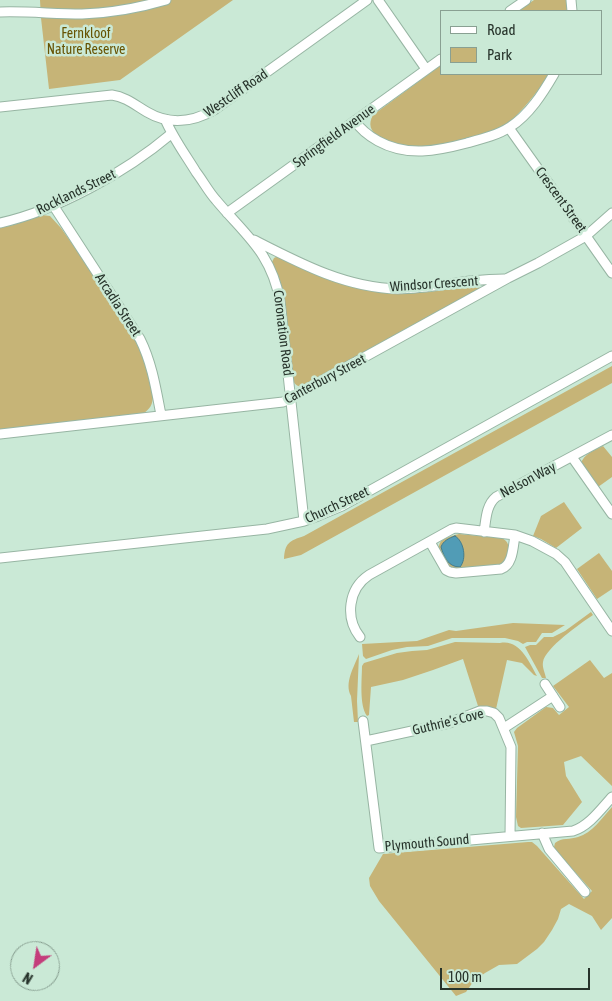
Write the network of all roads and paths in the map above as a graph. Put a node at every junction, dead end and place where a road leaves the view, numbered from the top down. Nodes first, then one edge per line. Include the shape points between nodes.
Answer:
1 (166, 0) edge
2 (367, 0) edge
3 (378, 0) edge
4 (526, 0) edge
5 (511, 10) edge
6 (0, 12) edge
7 (440, 60) edge
8 (426, 69) junction
9 (553, 75) edge
10 (0, 107) edge
11 (165, 119) junction
12 (355, 121) junction
13 (508, 128) junction
14 (171, 134) junction
15 (53, 205) junction
16 (227, 213) junction
17 (612, 213) edge
18 (0, 223) edge
19 (586, 236) junction
20 (250, 237) junction
21 (612, 273) edge
22 (508, 278) junction
23 (612, 356) edge
24 (290, 399) junction
25 (160, 415) junction
26 (0, 434) edge
27 (612, 435) edge
28 (572, 457) junction
29 (612, 514) edge
30 (304, 521) junction
31 (484, 532) junction
32 (515, 535) junction
33 (430, 542) junction
34 (0, 558) edge
35 (612, 631) edge
36 (360, 637) dead end
37 (545, 684) dead end
38 (553, 696) junction
39 (560, 707) dead end
40 (363, 721) dead end
41 (504, 728) junction
42 (366, 741) junction
43 (612, 797) edge
44 (542, 833) junction
45 (510, 836) junction
46 (585, 892) dead end

1 - 6 street via 128,9 82,14
2 - 11 street, Westcliff Road via 207,114 182,121
3 - 8 street
4 - 5 street
7 - 8 street, Springfield Avenue
8 - 12 street, Springfield Avenue
9 - 13 street via 532,106
10 - 11 street, Westcliff Road via 112,95 127,99 152,115
11 - 14 street, Coronation Road
12 - 13 street via 382,143 400,150 419,152 479,140
12 - 16 street, Springfield Avenue
13 - 19 street, Crescent Street
14 - 15 street, Rocklands Street via 105,180
14 - 16 street, Coronation Road
15 - 18 street, Rocklands Street
15 - 25 street, Arcadia Street via 140,339 151,366
16 - 20 street, Coronation Road
17 - 19 street, Canterbury Street
19 - 21 street, Crescent Street
19 - 22 street, Canterbury Street
20 - 22 street, Windsor Crescent via 326,274 382,287 420,288
20 - 24 street, Coronation Road via 266,259 278,291
22 - 24 street, Canterbury Street
23 - 30 street, Church Street via 342,506
24 - 25 street, Canterbury Street
24 - 30 street, Coronation Road
25 - 26 street, Canterbury Street
27 - 28 street, Nelson Way
28 - 29 street
28 - 31 street, Nelson Way via 491,501
30 - 34 street, Church Street via 267,529
31 - 32 street
31 - 33 street via 456,528
32 - 33 street via 510,562 501,570 450,572
32 - 35 street via 563,559
33 - 36 street via 369,575 359,584 350,606 353,628
37 - 38 street
38 - 39 street
38 - 41 street
40 - 42 street, Plymouth Sound
41 - 42 street, Guthrie’s Cove via 496,715 483,711 449,723
41 - 45 street, Guthrie’s Cove via 511,747
42 - 45 street, Plymouth Sound via 379,848
43 - 44 street, Plymouth Sound via 583,827 573,831
44 - 45 street, Plymouth Sound
44 - 46 street via 549,849

